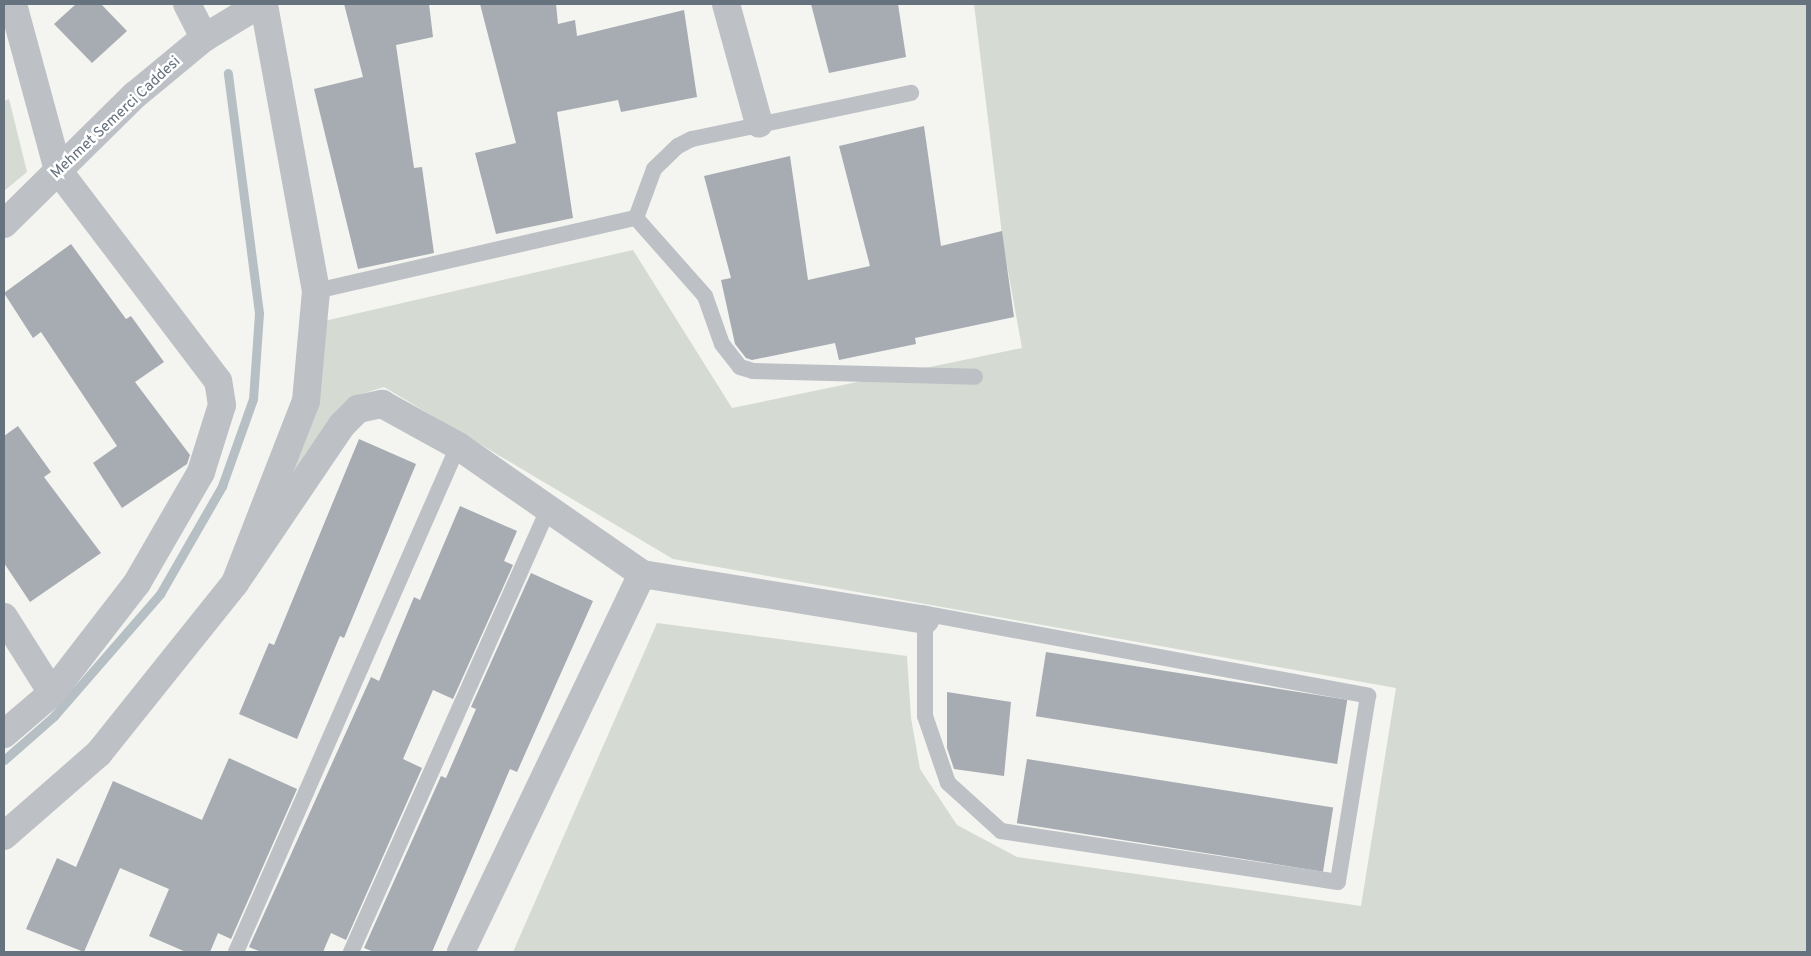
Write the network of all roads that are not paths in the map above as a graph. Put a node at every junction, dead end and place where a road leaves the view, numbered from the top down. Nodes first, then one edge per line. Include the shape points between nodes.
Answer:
1 (13, 4) edge
2 (187, 4) edge
3 (262, 4) edge
4 (726, 4) edge
5 (204, 38) junction
6 (911, 94) dead end
7 (759, 124) junction
8 (58, 170) junction
9 (636, 218) junction
10 (4, 224) edge
11 (316, 291) junction
12 (975, 377) dead end
13 (458, 446) junction
14 (549, 508) junction
15 (642, 574) junction
16 (235, 583) junction
17 (4, 617) edge
18 (924, 617) junction
19 (52, 693) junction
20 (4, 734) edge
21 (4, 836) edge
22 (236, 952) edge
23 (351, 952) edge
24 (461, 952) edge

1 - 8 street
2 - 5 street
3 - 5 street, Mehmet Semerci Caddesi
3 - 11 street
4 - 7 street
5 - 8 street, Mehmet Semerci Caddesi via 136,95
6 - 7 lane
7 - 9 lane via 708,134 678,146 654,169
8 - 10 street, Mehmet Semerci Caddesi
8 - 19 street via 218,381 222,405 202,472 163,541 114,615
9 - 11 lane
9 - 12 lane via 704,296 722,344 740,367 753,371
11 - 16 street via 306,401
13 - 14 street
13 - 16 street via 382,404 358,409 342,425
13 - 22 lane
14 - 15 street
14 - 23 lane
15 - 18 street
15 - 24 street
16 - 21 street via 99,753
17 - 19 street
18 - 18 lane via 925,716 948,784 1001,831 1338,882 1368,696
19 - 20 street

